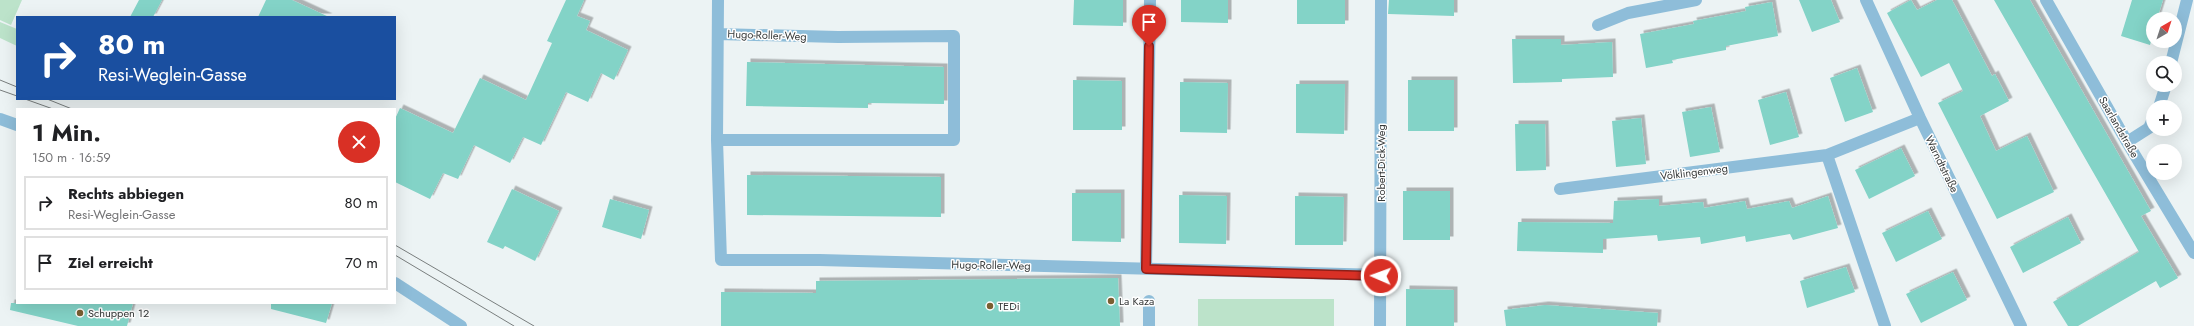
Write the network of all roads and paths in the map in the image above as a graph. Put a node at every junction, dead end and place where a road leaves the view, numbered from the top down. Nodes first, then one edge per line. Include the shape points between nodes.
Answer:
1 (718, 0) edge
2 (1150, 0) edge
3 (1381, 0) edge
4 (1696, 0) edge
5 (1866, 0) edge
6 (2046, 0) edge
7 (2187, 0) edge
8 (1598, 25) dead end
9 (718, 34) junction
10 (2173, 56) edge
11 (1920, 118) junction
12 (0, 119) edge
13 (16, 125) edge
14 (2146, 130) edge
15 (717, 140) junction
16 (2127, 142) junction
17 (1827, 155) junction
18 (1560, 189) dead end
19 (2194, 252) edge
20 (1146, 269) junction
21 (1381, 276) junction
22 (396, 284) edge
23 (1150, 301) dead end
24 (462, 326) edge
25 (1149, 326) edge
26 (1380, 326) edge
27 (1886, 326) edge
28 (2021, 326) edge

1 - 9 street, Hugo-Roller-Weg
2 - 20 street
3 - 21 street, Robert-Dick-Weg
4 - 8 street via 1628,13
5 - 11 street, Warndtstraße
6 - 16 street, Saarlandstraße
7 - 10 street
9 - 15 street, Hugo-Roller-Weg
9 - 15 street, Hugo-Roller-Weg via 954,36 954,140
11 - 17 street, Völklingenweg
11 - 28 street, Warndtstraße
12 - 13 street
14 - 16 street
15 - 20 street, Hugo-Roller-Weg via 721,260
16 - 19 street, Saarlandstraße
17 - 18 street, Völklingenweg
17 - 27 street
20 - 21 street, Hugo-Roller-Weg
21 - 26 street, Robert-Dick-Weg
22 - 24 street
23 - 25 street

